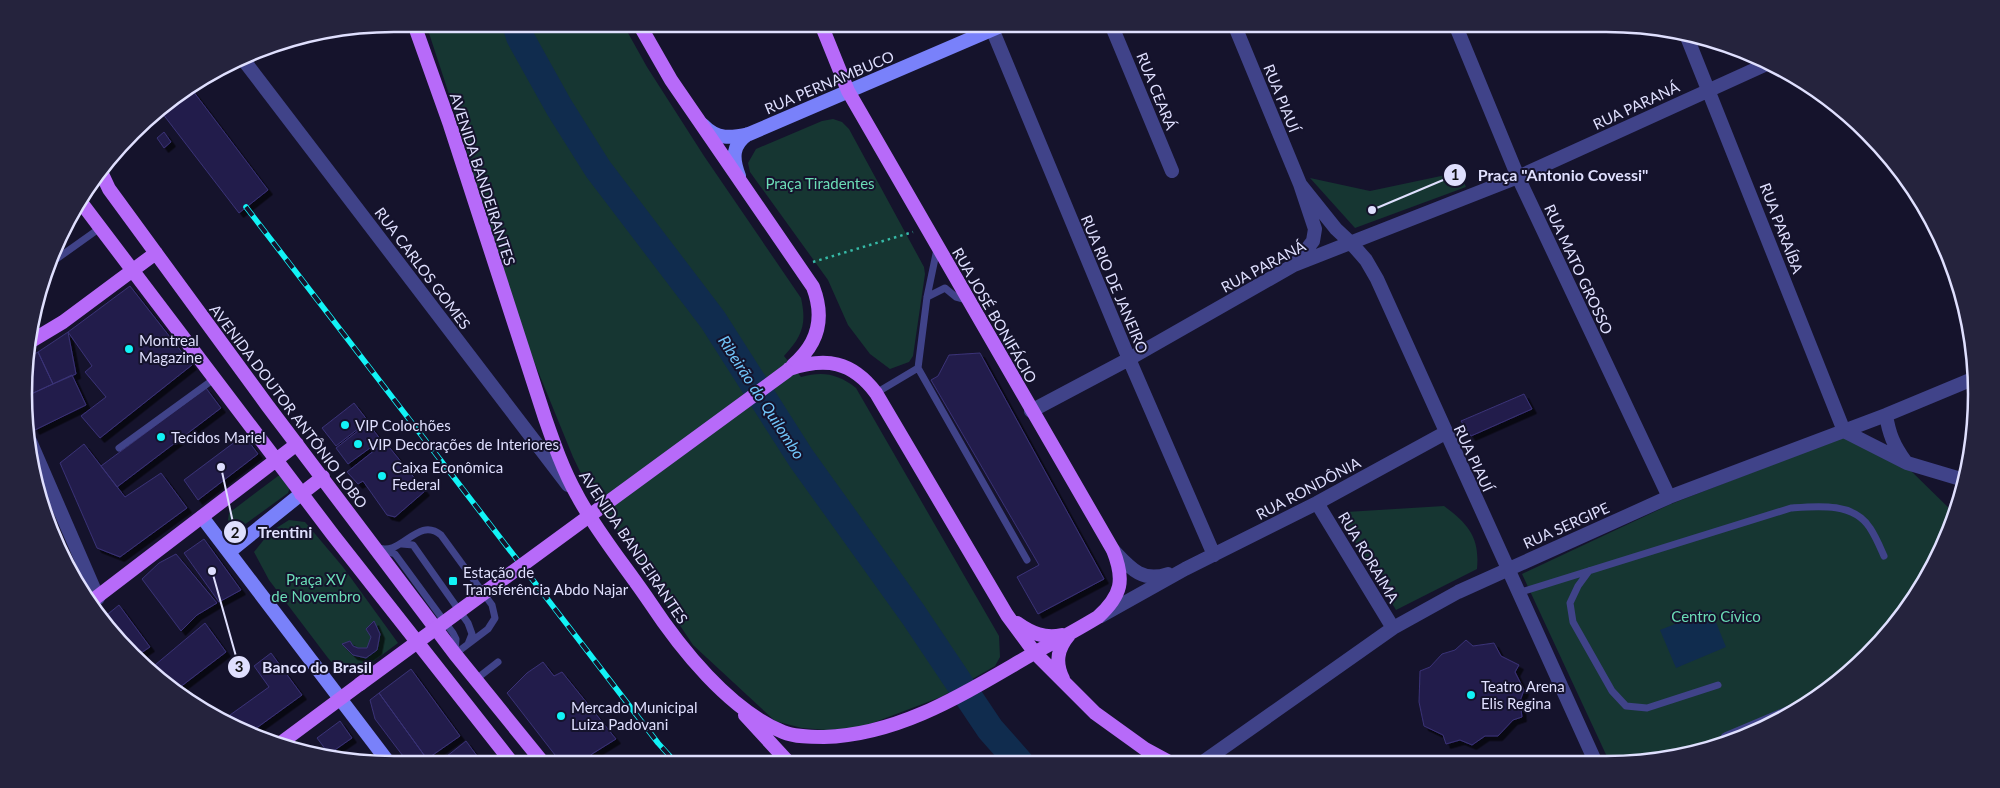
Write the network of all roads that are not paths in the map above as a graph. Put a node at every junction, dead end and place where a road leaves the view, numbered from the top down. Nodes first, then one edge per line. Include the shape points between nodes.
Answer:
1 (417, 32) edge
2 (643, 32) edge
3 (824, 32) edge
4 (980, 32) edge
5 (993, 32) edge
6 (1115, 32) edge
7 (1237, 32) edge
8 (1458, 32) edge
9 (1690, 42) edge
10 (247, 64) edge
11 (1760, 67) edge
12 (1710, 89) junction
13 (848, 92) junction
14 (697, 118) junction
15 (749, 134) junction
16 (1172, 171) dead end
17 (1518, 177) junction
18 (739, 178) junction
19 (103, 179) edge
20 (1300, 184) junction
21 (86, 205) edge
22 (85, 207) edge
23 (102, 231) junction
24 (1351, 242) junction
25 (938, 248) junction
26 (156, 253) junction
27 (59, 259) edge
28 (1294, 264) junction
29 (134, 271) junction
30 (927, 297) junction
31 (968, 300) junction
32 (37, 337) edge
33 (1129, 360) junction
34 (918, 368) junction
35 (788, 370) junction
36 (214, 380) junction
37 (1967, 381) edge
38 (876, 393) junction
39 (1031, 411) junction
40 (1886, 415) junction
41 (1844, 432) junction
42 (1445, 433) junction
43 (297, 444) junction
44 (119, 448) dead end
45 (275, 460) junction
46 (1907, 463) junction
47 (323, 476) junction
48 (1958, 478) edge
49 (47, 494) edge
50 (301, 494) junction
51 (577, 496) junction
52 (1669, 497) junction
53 (1317, 504) junction
54 (202, 517) junction
55 (401, 544) junction
56 (378, 548) junction
57 (1113, 550) junction
58 (229, 552) junction
59 (1214, 555) junction
60 (1884, 556) dead end
61 (1027, 560) dead end
62 (1185, 568) junction
63 (1506, 570) junction
64 (1589, 571) junction
65 (88, 587) edge
66 (1517, 593) junction
67 (96, 599) edge
68 (1007, 615) junction
69 (1098, 617) junction
70 (1394, 628) junction
71 (1072, 632) junction
72 (468, 644) junction
73 (1035, 653) junction
74 (455, 654) junction
75 (498, 662) dead end
76 (437, 667) junction
77 (475, 680) junction
78 (1718, 685) dead end
79 (1069, 689) junction
80 (724, 692) junction
81 (341, 698) junction
82 (286, 739) edge
83 (383, 756) edge
84 (507, 756) edge
85 (537, 756) edge
86 (783, 756) edge
87 (1157, 756) edge
88 (1212, 756) edge
89 (1593, 756) edge

1 - 51 main road, AVENIDA BANDEIRANTES via 545,418
2 - 14 main road via 670,80
3 - 13 main road, RUA JOSÉ BONIFÁCIO
4 - 13 main road, RUA PERNAMBUCO
5 - 33 street, RUA RIO DE JANEIRO
6 - 16 street, RUA CEARÁ
7 - 20 street, RUA PIAUÍ
8 - 17 street, RUA MATO GROSSO
9 - 12 street, RUA PARAÍBA
10 - 51 street, RUA CARLOS GOMES
11 - 12 street, RUA PARANÁ
12 - 17 street, RUA PARANÁ
12 - 41 street, RUA PARAÍBA
13 - 15 main road, RUA PERNAMBUCO
13 - 25 main road, RUA JOSÉ BONIFÁCIO
14 - 15 main road via 708,130 721,137
14 - 18 main road
15 - 18 main road via 738,142 733,155
17 - 24 street, RUA PARANÁ
17 - 52 street, RUA MATO GROSSO
18 - 35 main road via 813,287 820,317 816,336 804,356
19 - 26 main road, AVENIDA DOUTOR ANTÔNIO LOBO
20 - 24 street, RUA PIAUÍ via 1336,229
20 - 28 street, RUA PIAUÍ via 1315,228 1313,241
21 - 23 lane
22 - 23 main road
23 - 27 lane
23 - 29 main road
24 - 28 street, RUA PARANÁ
24 - 42 street, RUA PIAUÍ via 1377,279
25 - 30 lane
25 - 31 main road, RUA JOSÉ BONIFÁCIO
26 - 29 main road
26 - 43 main road, AVENIDA DOUTOR ANTÔNIO LOBO
28 - 33 street, RUA PARANÁ
29 - 32 main road
29 - 36 main road
30 - 31 lane via 945,288 956,297
30 - 34 lane
31 - 39 main road, RUA JOSÉ BONIFÁCIO
33 - 39 street, RUA PARANÁ
33 - 59 street, RUA RIO DE JANEIRO
34 - 38 lane
34 - 61 lane
35 - 38 main road via 807,363 837,363 862,375
35 - 81 main road, bridge
36 - 44 lane
36 - 45 main road
37 - 40 street, RUA SERGIPE
38 - 68 main road
39 - 57 main road, RUA JOSÉ BONIFÁCIO
40 - 41 street, RUA SERGIPE
40 - 46 street via 1894,446
41 - 46 street
41 - 52 street, RUA SERGIPE
42 - 53 street, RUA RONDÔNIA
42 - 63 street, RUA PIAUÍ
43 - 45 main road
43 - 47 main road, AVENIDA DOUTOR ANTÔNIO LOBO
45 - 50 main road
45 - 54 main road
46 - 48 street
47 - 50 main road
47 - 56 main road, AVENIDA DOUTOR ANTÔNIO LOBO
49 - 65 street
50 - 58 main road
50 - 76 main road
51 - 80 main road, AVENIDA BANDEIRANTES via 666,627
52 - 63 street, RUA SERGIPE
53 - 59 street, RUA RONDÔNIA
53 - 70 street, RUA RORAIMA
54 - 58 main road
54 - 67 main road
55 - 56 lane via 392,549
55 - 72 lane via 413,544 468,623 472,634
55 - 72 lane via 424,530 436,531 492,606 494,624
56 - 74 main road, AVENIDA DOUTOR ANTÔNIO LOBO
57 - 62 street, RUA RONDÔNIA via 1136,573 1148,578 1158,578
57 - 69 main road, RUA JOSÉ BONIFÁCIO via 1120,569 1118,592 1112,605
58 - 81 main road
59 - 62 street, RUA RONDÔNIA
60 - 64 lane via 1870,526 1853,513 1827,505 1791,508 1762,516
62 - 69 street, RUA RONDÔNIA
63 - 66 street, RUA PIAUÍ
63 - 70 street, RUA SERGIPE via 1458,592
64 - 66 lane
64 - 78 lane via 1570,603 1573,622 1612,692 1626,706 1647,708
66 - 89 street, RUA PIAUÍ
68 - 71 main road via 1038,635 1056,637
68 - 73 main road
69 - 71 main road, RUA RONDÔNIA
70 - 88 street, RUA SERGIPE
71 - 73 main road, RUA RONDÔNIA
71 - 79 main road via 1062,643 1058,660 1059,670
72 - 74 lane
73 - 79 main road
73 - 80 main road, AVENIDA BANDEIRANTES via 946,703 900,723 841,736 810,737 784,733 760,720
74 - 76 main road
74 - 77 main road, AVENIDA DOUTOR ANTÔNIO LOBO
75 - 77 lane
76 - 84 main road
77 - 85 main road, AVENIDA DOUTOR ANTÔNIO LOBO
79 - 87 main road via 1095,713
80 - 86 main road
81 - 82 main road
81 - 83 main road

